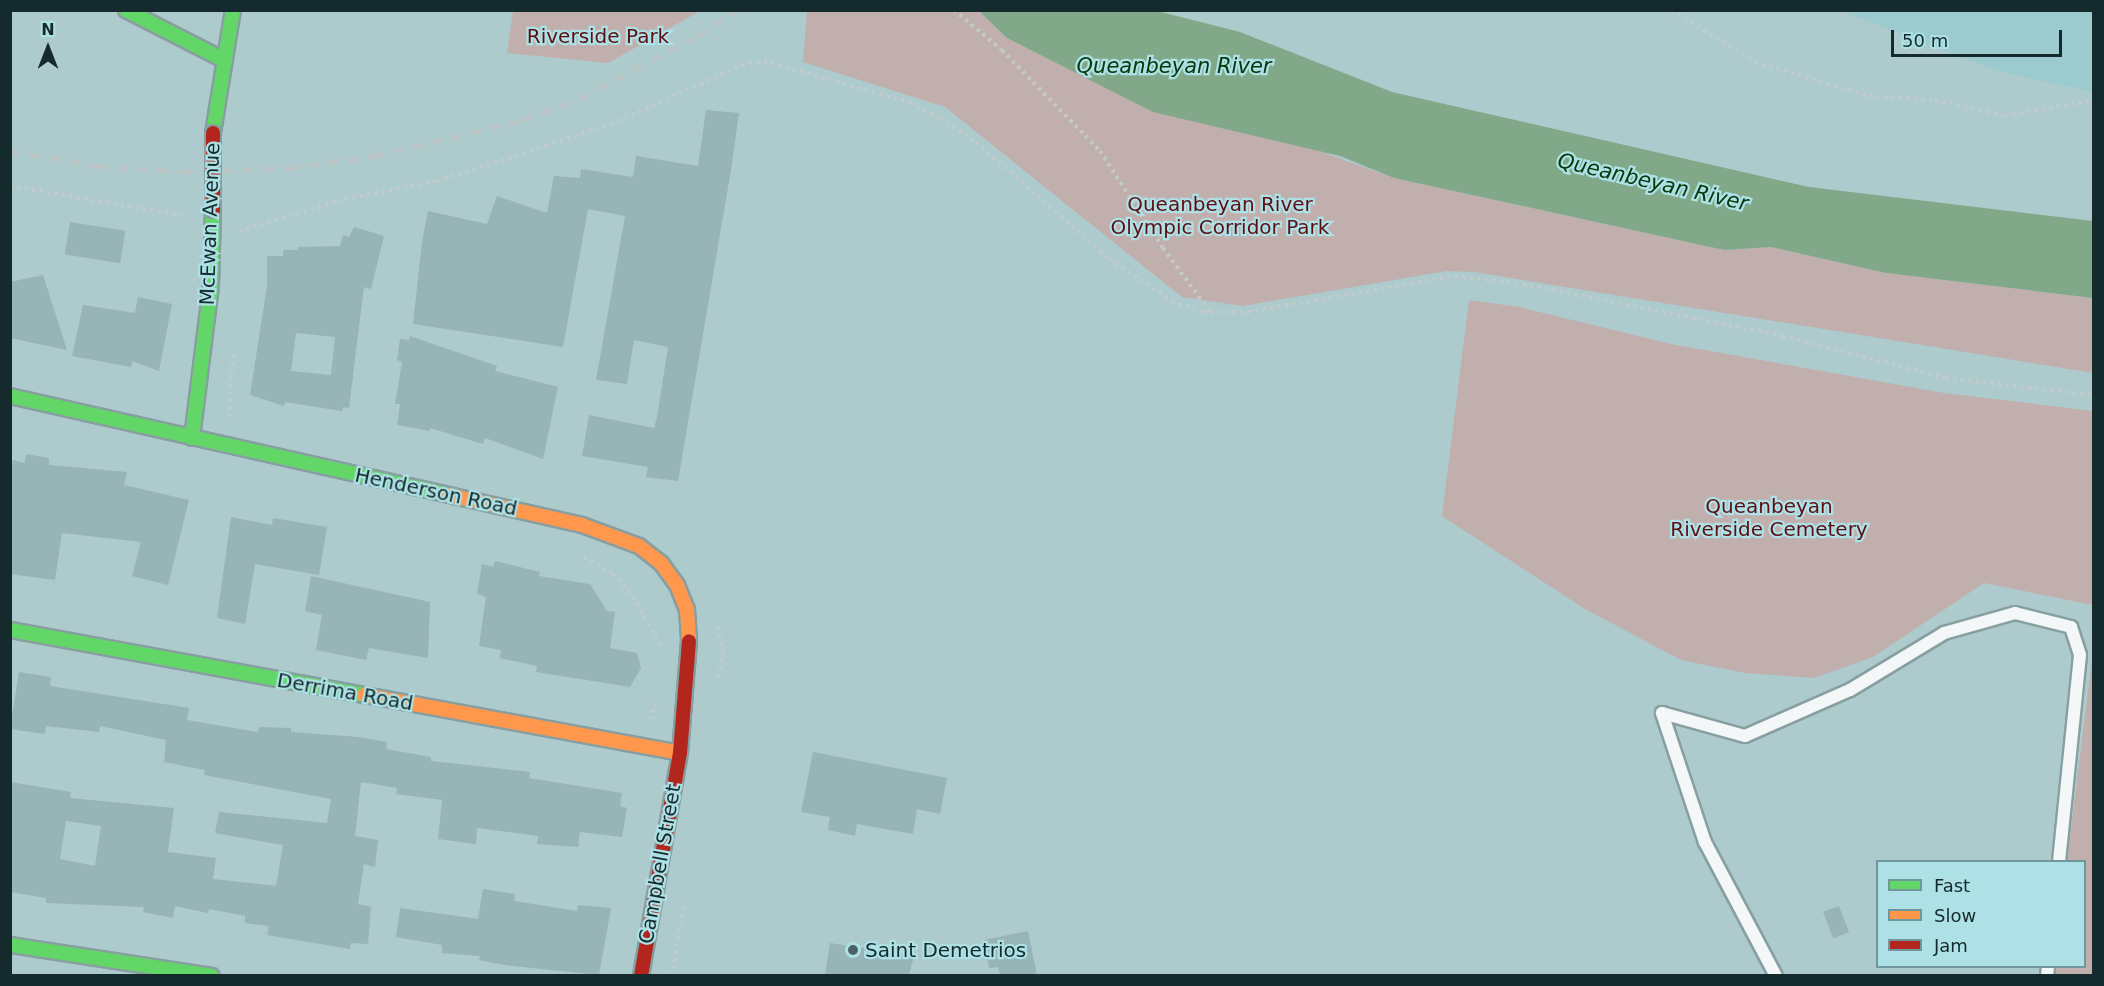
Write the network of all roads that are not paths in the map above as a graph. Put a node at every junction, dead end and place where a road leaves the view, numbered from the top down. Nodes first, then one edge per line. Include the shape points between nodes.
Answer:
1 (126, 10) edge
2 (233, 10) edge
3 (224, 60) junction
4 (10, 396) edge
5 (192, 438) junction
6 (10, 630) edge
7 (680, 753) junction
8 (2059, 860) edge
9 (10, 945) edge
10 (212, 975) edge
11 (640, 975) edge
12 (1776, 975) edge

1 - 3 street
2 - 3 street, McEwan Avenue
3 - 5 street, McEwan Avenue, bridge via 213,133 211,286
4 - 5 street, Henderson Road
5 - 7 street, Henderson Road via 573,523 639,546 661,563 677,585 687,610 690,663
6 - 7 street, Derrima Road
7 - 11 street, Campbell Street
8 - 12 lane via 2080,655 2071,627 2015,613 1944,633 1850,690 1745,736 1662,713 1705,842
9 - 10 street

